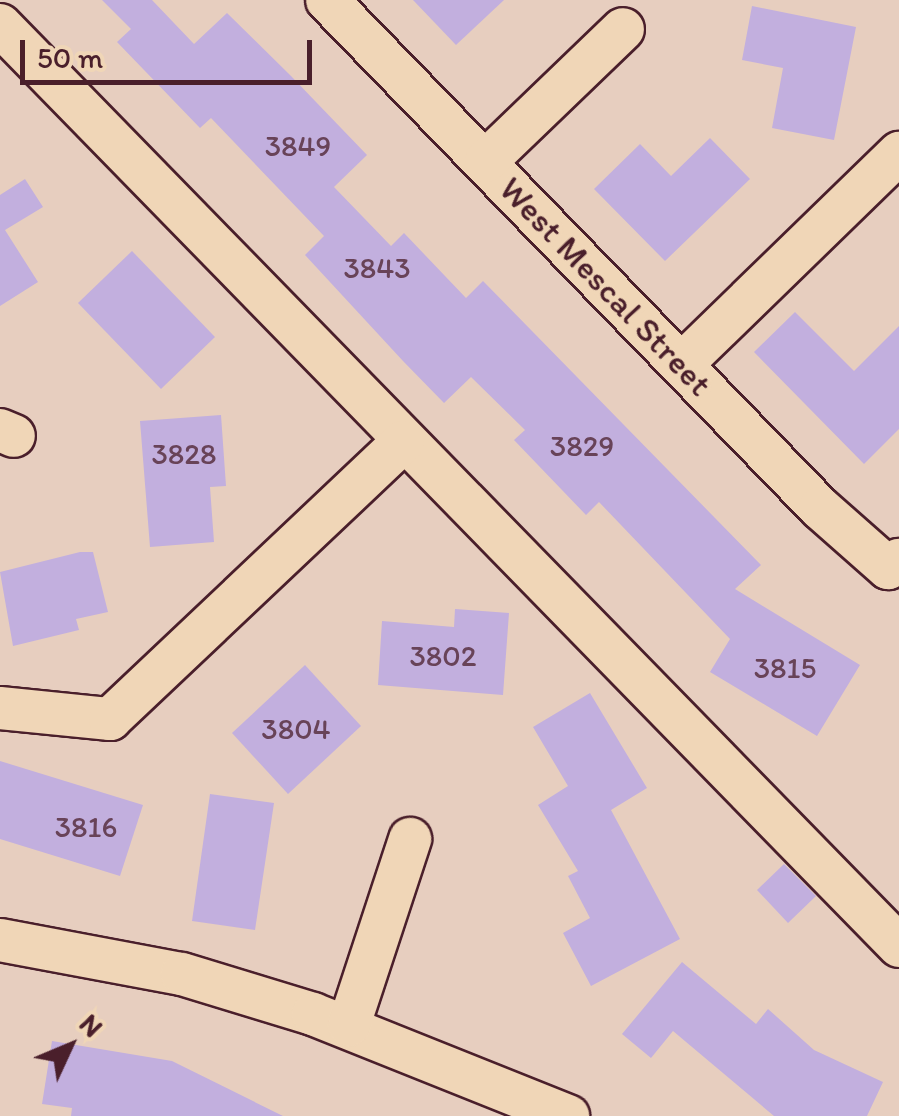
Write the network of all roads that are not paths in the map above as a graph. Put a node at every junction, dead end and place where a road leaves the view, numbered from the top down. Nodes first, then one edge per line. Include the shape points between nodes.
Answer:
1 (327, 0) edge
2 (0, 25) edge
3 (624, 29) dead end
4 (899, 154) edge
5 (486, 161) junction
6 (682, 364) junction
7 (403, 442) junction
8 (894, 564) edge
9 (0, 708) edge
10 (410, 839) dead end
11 (0, 940) edge
12 (899, 946) edge
13 (349, 1025) junction
14 (568, 1116) edge

1 - 5 street, West Mescal Street
2 - 7 street
3 - 5 street
4 - 6 street
5 - 6 street, West Mescal Street
6 - 8 street, West Mescal Street
7 - 9 street via 110,719
7 - 12 street
10 - 13 street
11 - 13 street via 182,974
13 - 14 street

